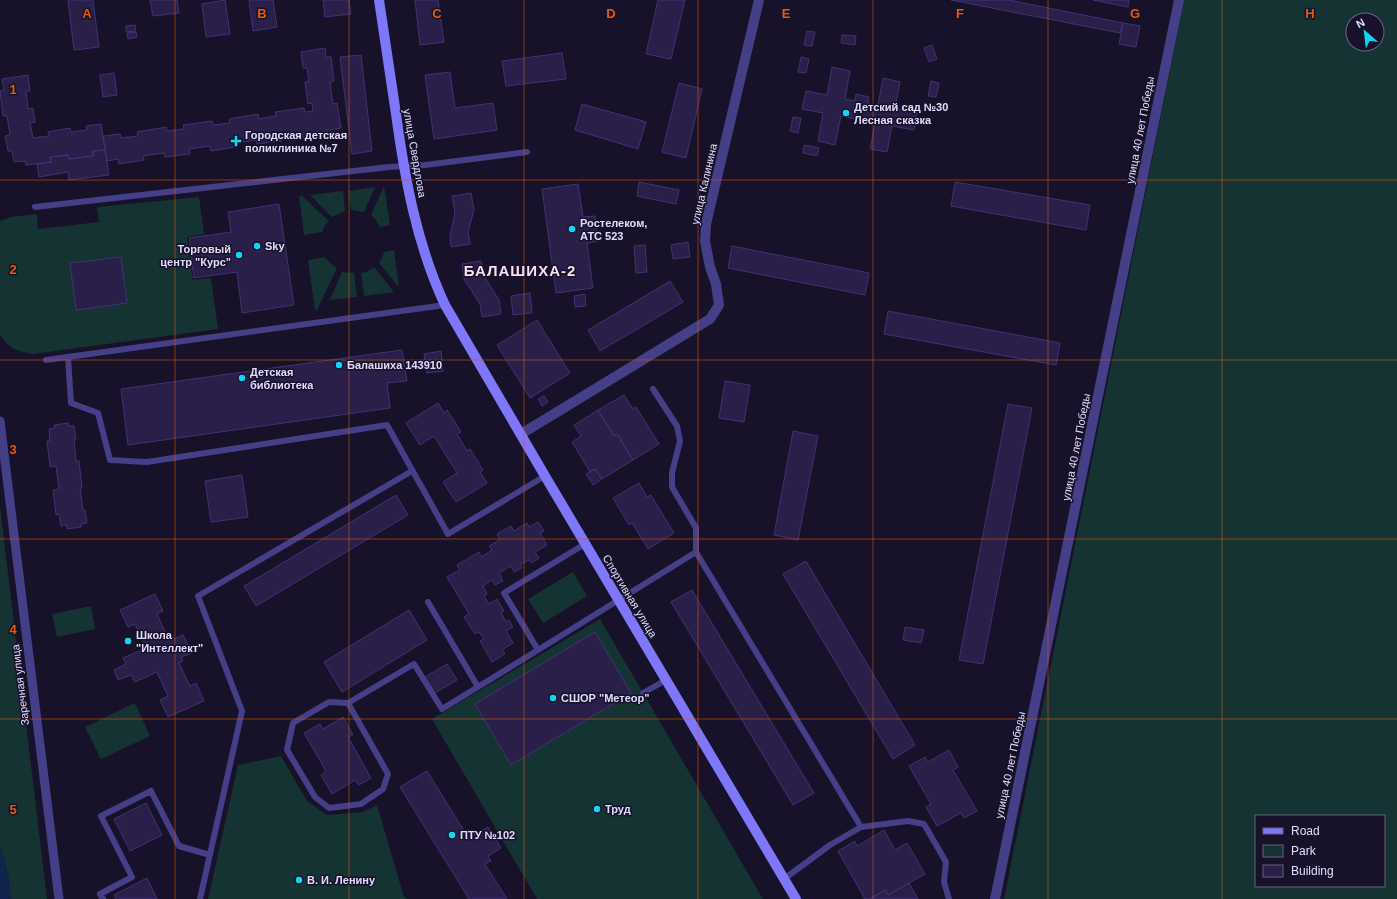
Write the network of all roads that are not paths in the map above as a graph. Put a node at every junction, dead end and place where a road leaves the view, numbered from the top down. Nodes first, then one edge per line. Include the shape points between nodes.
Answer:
1 (379, 0) edge
2 (759, 0) edge
3 (1179, 0) edge
4 (527, 152) dead end
5 (403, 166) junction
6 (35, 207) dead end
7 (445, 305) junction
8 (68, 357) junction
9 (46, 360) dead end
10 (653, 389) dead end
11 (0, 421) edge
12 (521, 434) junction
13 (412, 471) junction
14 (545, 476) junction
15 (585, 544) junction
16 (696, 552) junction
17 (619, 600) junction
18 (428, 602) dead end
19 (538, 650) junction
20 (666, 680) junction
21 (478, 687) junction
22 (643, 693) dead end
23 (348, 703) junction
24 (861, 827) junction
25 (210, 855) junction
26 (784, 879) junction
27 (59, 899) edge
28 (103, 899) edge
29 (200, 899) edge
30 (796, 899) edge
31 (949, 899) edge
32 (995, 899) edge

1 - 5 main road, улица Свердлова
2 - 12 street, улица Калинина via 706,224 705,241 719,305 710,319
3 - 32 street, улица 40 лет Победы
4 - 5 lane
5 - 6 lane
5 - 7 main road, улица Свердлова via 412,211
7 - 8 lane
7 - 12 main road, Спортивная улица
8 - 9 lane
8 - 13 lane via 71,403 98,413 110,460 147,462 387,425
10 - 16 lane via 676,426 680,441 672,473 672,487 696,528
11 - 27 street, Заречная улица
12 - 14 main road, Спортивная улица
13 - 14 lane via 448,534
13 - 25 lane via 198,596 242,711
14 - 15 main road, Спортивная улица
15 - 17 main road, Спортивная улица
15 - 19 lane via 504,592
16 - 17 lane
16 - 24 lane
17 - 19 lane
17 - 20 main road, Спортивная улица
18 - 21 lane
19 - 21 lane
20 - 22 lane
20 - 26 main road, Спортивная улица
21 - 23 lane via 442,709 414,664
23 - 23 lane via 388,774 383,789 361,804 329,808 315,797 287,750 293,724 329,702
24 - 26 lane via 830,845
24 - 31 lane via 908,821 924,824 946,862 944,882
25 - 28 lane via 179,846 151,791 101,816 132,877 100,894
25 - 29 lane
26 - 30 main road, Спортивная улица

